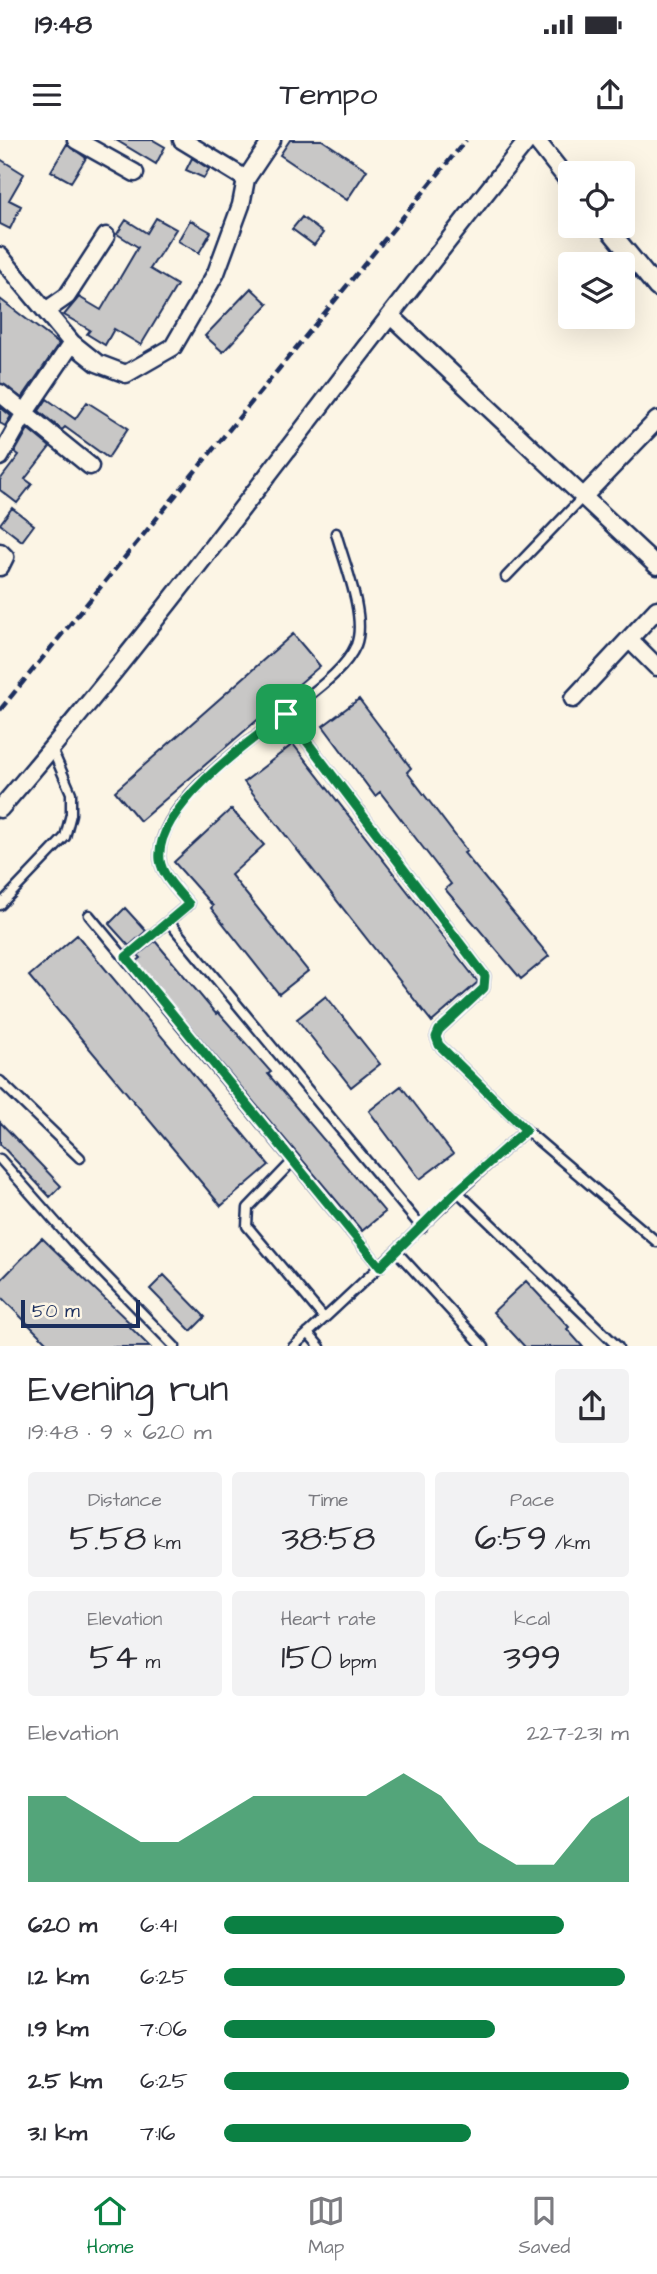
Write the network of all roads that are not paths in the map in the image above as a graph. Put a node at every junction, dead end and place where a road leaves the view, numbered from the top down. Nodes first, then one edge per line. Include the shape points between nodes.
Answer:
1 (76, 140) edge
2 (182, 140) edge
3 (272, 140) edge
4 (528, 140) edge
5 (536, 140) edge
6 (558, 168) edge
7 (135, 173) dead end
8 (246, 179) junction
9 (106, 236) dead end
10 (616, 238) edge
11 (0, 256) edge
12 (657, 288) edge
13 (47, 310) junction
14 (391, 316) junction
15 (72, 343) junction
16 (0, 393) edge
17 (26, 411) junction
18 (657, 420) edge
19 (0, 457) edge
20 (90, 466) dead end
21 (585, 495) junction
22 (336, 533) dead end
23 (0, 552) edge
24 (657, 566) edge
25 (0, 567) edge
26 (506, 577) dead end
27 (657, 609) edge
28 (629, 639) junction
29 (657, 667) edge
30 (573, 699) dead end
31 (286, 714) junction
32 (52, 749) junction
33 (0, 808) edge
34 (0, 905) edge
35 (89, 915) dead end
36 (169, 922) junction
37 (126, 957) junction
38 (0, 1081) edge
39 (526, 1130) junction
40 (80, 1158) dead end
41 (0, 1159) edge
42 (293, 1161) junction
43 (457, 1191) junction
44 (422, 1228) junction
45 (657, 1242) edge
46 (397, 1252) junction
47 (380, 1267) junction
48 (324, 1318) junction
49 (308, 1333) junction
50 (175, 1346) edge
51 (293, 1346) edge
52 (320, 1346) edge
53 (484, 1346) edge
54 (618, 1346) edge

1 - 7 street
2 - 8 street
3 - 8 street
4 - 14 street
5 - 6 street
8 - 15 street via 216,273 173,347 126,374 97,363
9 - 13 street via 67,296
10 - 12 street
11 - 13 street
13 - 15 street
14 - 21 street
14 - 32 street
15 - 17 street
16 - 17 street
17 - 19 street
17 - 20 street
18 - 21 street
21 - 24 street
21 - 26 lane
22 - 31 lane via 358,611 359,633 345,661
23 - 25 street via 5,557
27 - 28 street
28 - 29 street
28 - 30 street
31 - 36 lane via 182,802 170,822 160,858 164,871 189,904
31 - 39 lane via 485,976 484,988 436,1037
32 - 33 street
32 - 34 lane via 71,793 65,837
35 - 37 lane
36 - 37 lane
36 - 44 lane
37 - 42 lane
38 - 40 lane
39 - 43 lane
39 - 45 lane
41 - 50 lane
42 - 47 lane
42 - 48 lane via 248,1208 247,1226
43 - 44 lane
43 - 54 lane
44 - 46 lane
46 - 47 lane
46 - 53 lane
47 - 48 lane
48 - 49 lane
49 - 51 lane
49 - 52 lane

